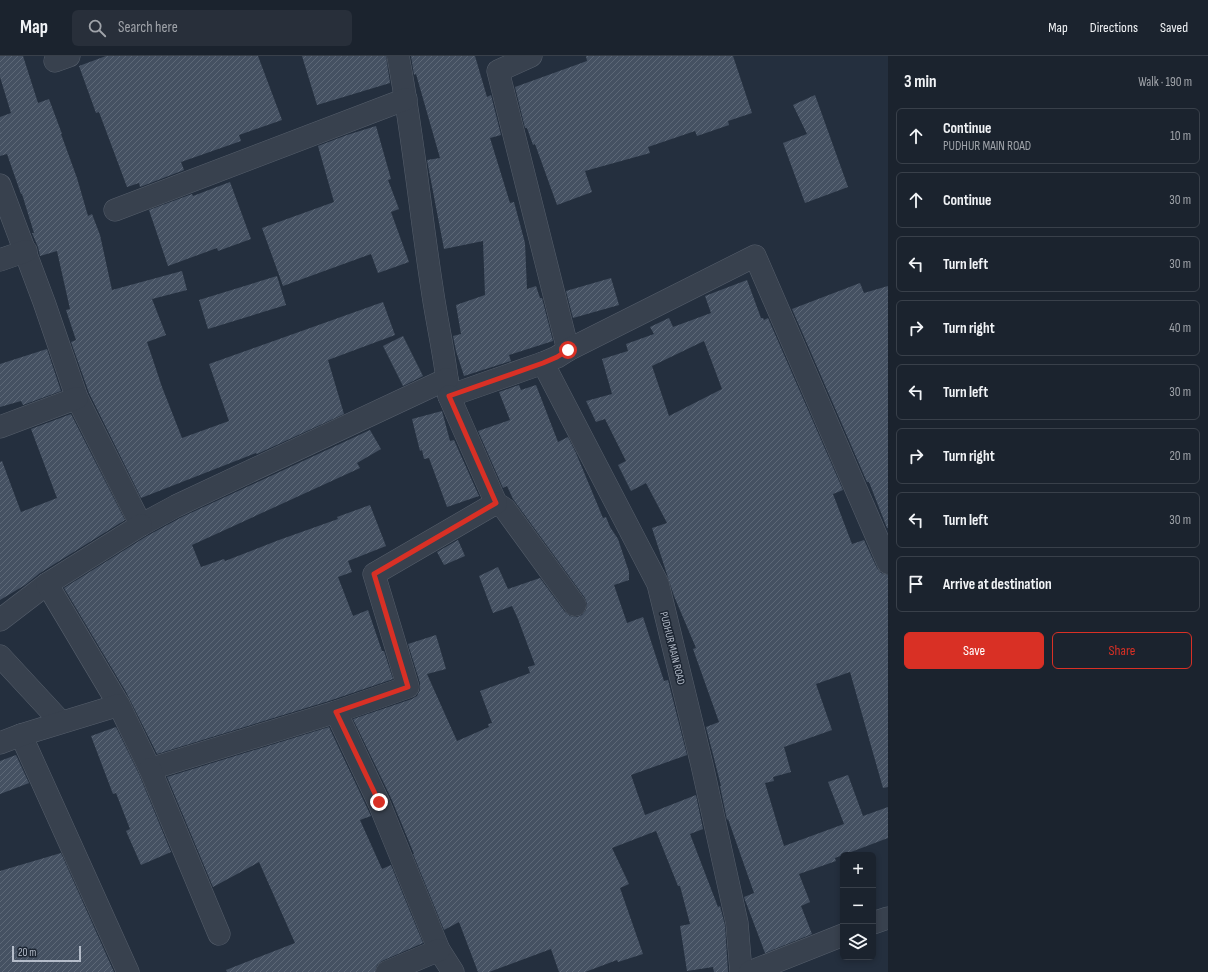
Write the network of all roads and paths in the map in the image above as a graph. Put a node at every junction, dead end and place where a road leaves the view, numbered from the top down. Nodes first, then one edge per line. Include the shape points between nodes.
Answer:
1 (398, 56) edge
2 (531, 56) edge
3 (406, 100) junction
4 (0, 185) edge
5 (115, 210) dead end
6 (26, 252) junction
7 (0, 260) edge
8 (556, 356) junction
9 (448, 388) junction
10 (78, 398) junction
11 (0, 427) edge
12 (496, 503) junction
13 (141, 525) junction
14 (888, 563) edge
15 (47, 584) junction
16 (574, 605) dead end
17 (0, 620) edge
18 (0, 656) edge
19 (119, 705) junction
20 (336, 712) junction
21 (61, 722) junction
22 (21, 735) junction
23 (0, 743) edge
24 (150, 768) junction
25 (888, 918) edge
26 (876, 923) edge
27 (218, 934) dead end
28 (840, 936) edge
29 (439, 950) junction
30 (128, 972) edge
31 (387, 972) edge
32 (453, 972) edge
33 (741, 972) edge
34 (750, 972) edge

1 - 3 street
2 - 8 street, PUDHUR MAIN ROAD via 498,71
3 - 5 street
3 - 9 street
4 - 6 street
6 - 7 street
6 - 10 street
8 - 9 street
8 - 14 street via 755,256
8 - 33 street, PUDHUR MAIN ROAD via 658,584 737,923
9 - 12 street
9 - 13 street via 176,506
10 - 11 street
10 - 13 street
12 - 16 street via 505,509
12 - 20 street via 374,574 408,687
13 - 15 street
15 - 17 street
15 - 19 street
18 - 21 street
19 - 21 street
19 - 24 street
20 - 24 street
20 - 29 street via 379,802
21 - 22 street
22 - 23 street
22 - 30 street
24 - 27 street
25 - 26 street
28 - 34 street
29 - 31 street
29 - 32 street

